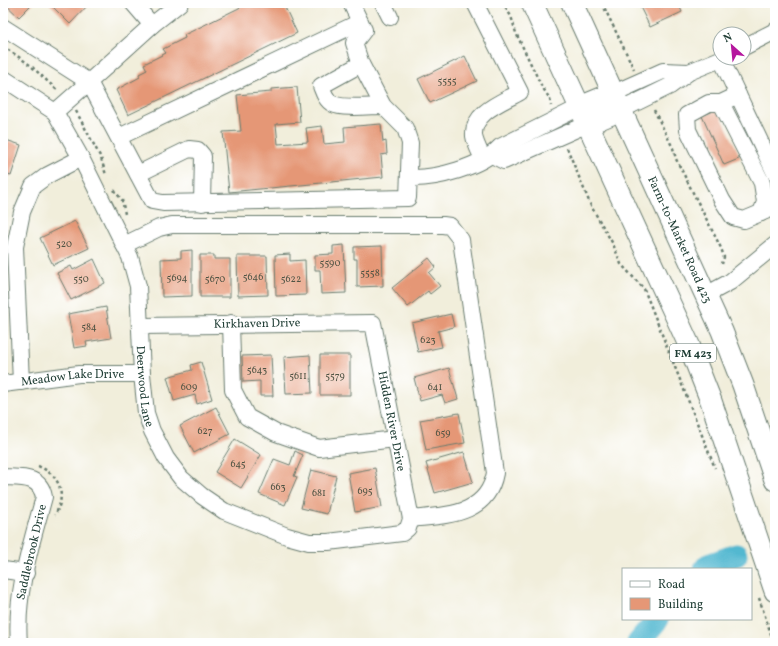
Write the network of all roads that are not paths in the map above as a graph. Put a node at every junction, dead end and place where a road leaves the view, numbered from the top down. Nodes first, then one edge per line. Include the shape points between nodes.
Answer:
1 (133, 3) edge
2 (180, 3) edge
3 (351, 3) edge
4 (475, 3) edge
5 (532, 3) edge
6 (572, 3) edge
7 (360, 22) junction
8 (152, 25) junction
9 (3, 27) edge
10 (775, 32) edge
11 (752, 43) edge
12 (712, 62) edge
13 (361, 64) junction
14 (725, 66) edge
15 (3, 78) edge
16 (89, 82) junction
17 (738, 95) junction
18 (617, 102) junction
19 (721, 103) junction
20 (383, 106) junction
21 (55, 112) junction
22 (584, 116) junction
23 (119, 137) junction
24 (487, 157) junction
25 (81, 158) junction
26 (775, 173) edge
27 (138, 174) junction
28 (410, 178) junction
29 (202, 202) junction
30 (768, 210) edge
31 (124, 245) junction
32 (775, 245) edge
33 (706, 295) junction
34 (231, 323) junction
35 (373, 323) joint
36 (141, 326) junction
37 (142, 374) junction
38 (21, 382) junction
39 (3, 384) edge
40 (395, 439) junction
41 (3, 477) edge
42 (775, 480) edge
43 (411, 519) junction
44 (3, 570) edge
45 (26, 572) junction
46 (766, 593) edge
47 (19, 643) edge

1 - 8 street
2 - 8 street
3 - 7 street
4 - 24 street via 520,92 482,114 475,123 474,137
5 - 22 main road, FM 423
6 - 18 main road, Farm-to-Market Road 423 / FM 423
7 - 13 street via 364,30 354,43
7 - 23 street
8 - 16 street
9 - 16 street
10 - 11 street
12 - 18 street via 689,72 670,86
13 - 20 street
13 - 20 street via 320,86 332,104
14 - 17 street
15 - 21 street, Deerwood Lane
16 - 21 street
16 - 23 street
17 - 19 street
17 - 26 street
18 - 22 main road
18 - 33 main road, Farm-to-Market Road 423 / FM 423
19 - 30 street via 762,182
19 - 30 street via 709,103 687,115 688,130 733,217 744,220
20 - 28 street via 405,128 410,144
21 - 25 street, Deerwood Lane
22 - 24 street via 504,162
22 - 46 main road, FM 423 via 689,345 711,401
23 - 27 street
24 - 28 street via 446,173
25 - 31 street, Deerwood Lane
25 - 38 street via 33,186 22,212 15,247
27 - 29 street via 152,201 163,204
27 - 29 street via 189,148 198,150 203,156
28 - 29 street via 408,198
31 - 36 street, Deerwood Lane via 138,286
31 - 43 street via 159,228 172,225 450,226 461,240 495,473 493,485 486,496 466,511
32 - 33 street via 730,282
33 - 42 main road, Farm-to-Market Road 423 / FM 423 via 743,385
34 - 35 street, Kirkhaven Drive
34 - 36 street, Kirkhaven Drive
34 - 40 street via 233,390 247,417 276,433 319,448
35 - 40 street, Hidden River Drive
36 - 37 street, Deerwood Lane
37 - 38 street, Meadow Lake Drive via 79,374
37 - 43 street, Deerwood Lane via 146,413 166,458 196,492 224,511 287,536 316,542 402,533 408,528
38 - 39 street, Meadow Lake Drive
40 - 43 street, Hidden River Drive
41 - 45 street, Saddlebrook Drive via 32,480 40,485 44,497
44 - 45 street
45 - 47 street, Saddlebrook Drive via 20,591 17,620

